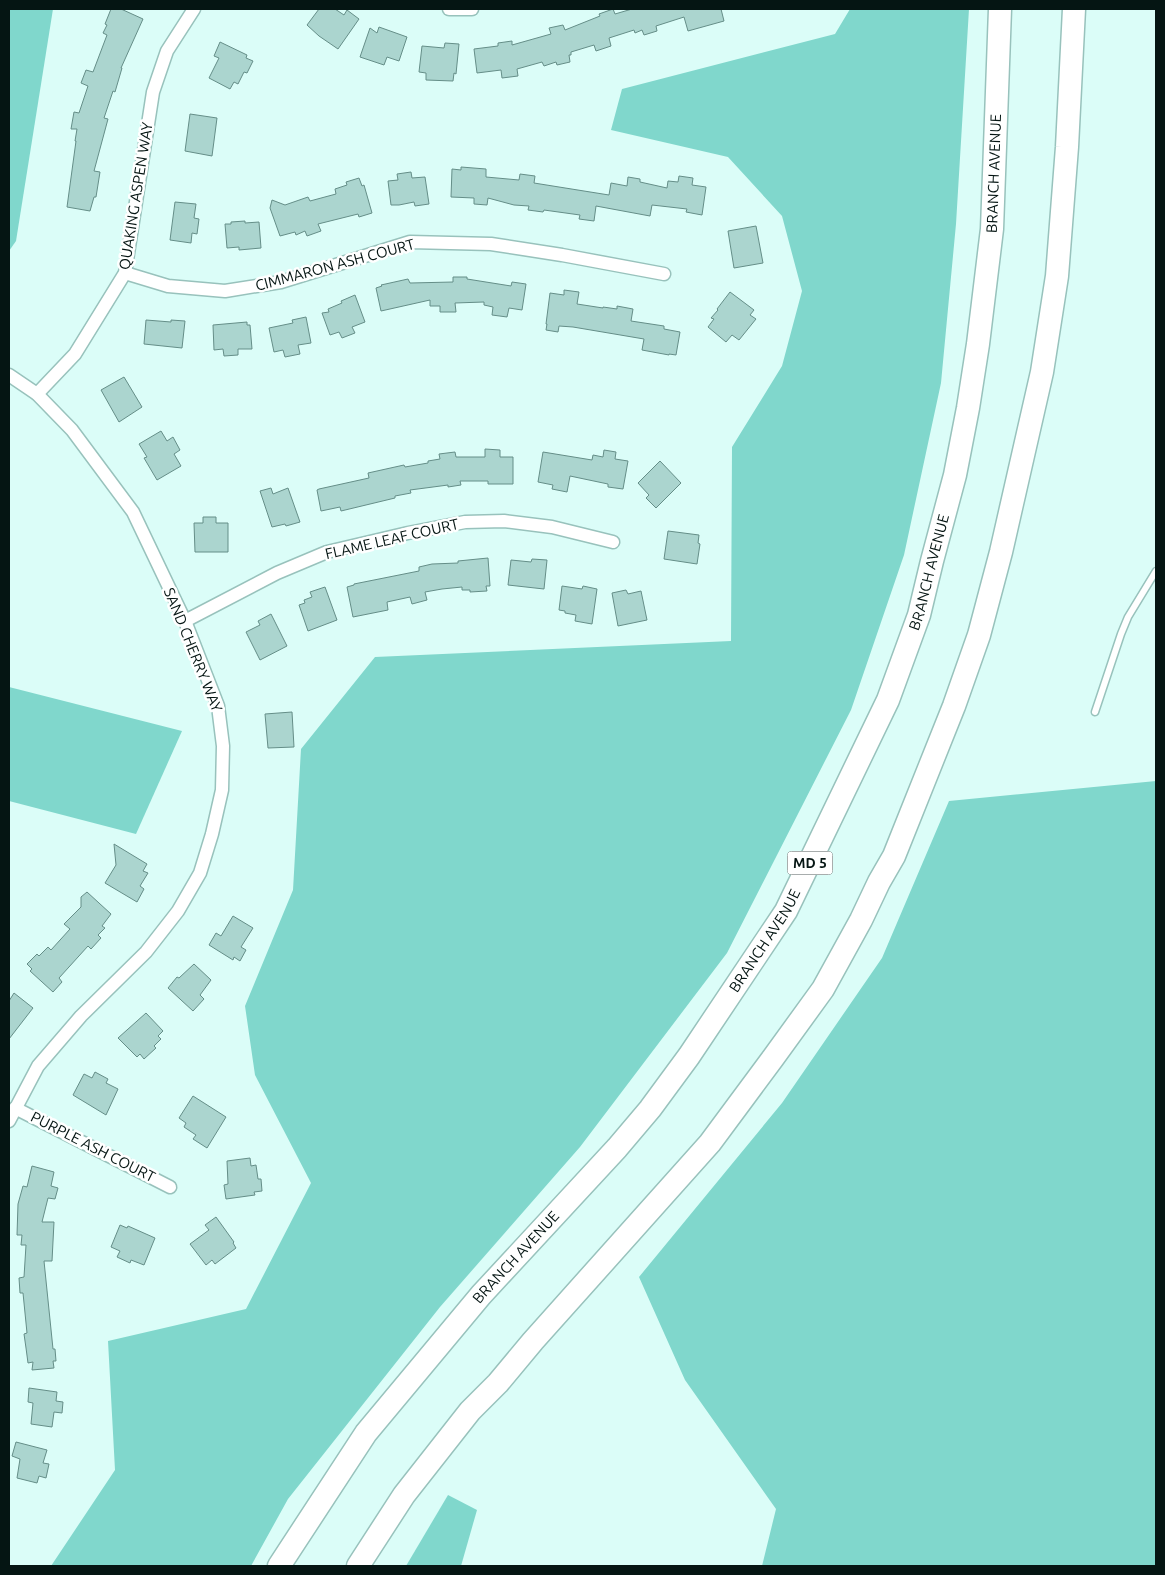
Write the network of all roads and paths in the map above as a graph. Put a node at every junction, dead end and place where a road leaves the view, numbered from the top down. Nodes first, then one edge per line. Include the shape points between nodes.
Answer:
1 (194, 9) edge
2 (449, 9) edge
3 (472, 9) edge
4 (1000, 9) edge
5 (1074, 9) edge
6 (126, 273) junction
7 (664, 274) dead end
8 (9, 375) edge
9 (37, 394) junction
10 (614, 542) dead end
11 (1156, 571) edge
12 (184, 622) junction
13 (1095, 712) dead end
14 (15, 1108) junction
15 (9, 1121) edge
16 (170, 1187) dead end
17 (279, 1566) edge
18 (358, 1566) edge

1 - 6 street, QUAKING ASPEN WAY via 168,50 153,92
2 - 3 street
4 - 17 highway, BRANCH AVENUE / MD 5 via 992,229 968,408 955,475 919,615 888,700 786,911 689,1056 617,1148 481,1295 366,1433
5 - 18 highway via 1057,276 1042,372 979,635 894,856 822,989 710,1142 470,1411 404,1495
6 - 7 street, CIMMARON ASH COURT via 168,286 225,292 281,282 410,242 491,244
6 - 9 street, QUAKING ASPEN WAY via 75,354
8 - 9 street, SAND CHERRY WAY
9 - 12 street, SAND CHERRY WAY via 72,430 133,512
10 - 12 street, FLAME LEAF COURT via 552,527 504,521 465,522 327,552 277,573
11 - 13 lane via 1121,634
12 - 14 street, SAND CHERRY WAY via 218,706 223,746 222,790 200,873 178,911 146,952 81,1016 38,1066
14 - 15 street, SAND CHERRY WAY
14 - 16 street, PURPLE ASH COURT

